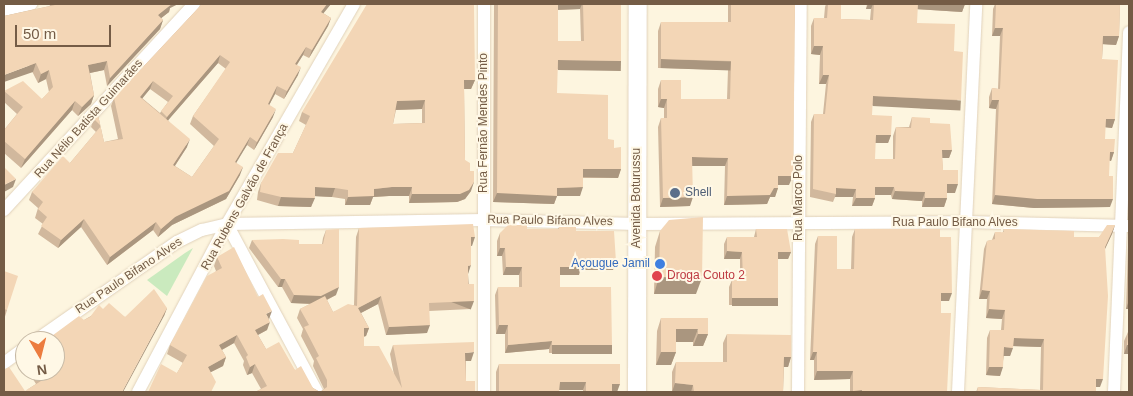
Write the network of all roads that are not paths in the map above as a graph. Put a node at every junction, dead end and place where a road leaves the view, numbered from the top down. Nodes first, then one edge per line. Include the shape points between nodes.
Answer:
1 (31, 4) edge
2 (194, 4) edge
3 (354, 4) edge
4 (484, 4) edge
5 (638, 4) edge
6 (801, 4) edge
7 (976, 4) edge
8 (4, 10) edge
9 (1129, 32) edge
10 (4, 210) edge
11 (484, 220) junction
12 (965, 222) junction
13 (228, 224) junction
14 (637, 224) junction
15 (799, 224) junction
16 (1125, 226) edge
17 (49, 331) edge
18 (15, 355) edge
19 (4, 363) edge
20 (138, 392) edge
21 (317, 392) edge
22 (484, 392) edge
23 (637, 392) edge
24 (798, 392) edge
25 (958, 392) edge
26 (1114, 392) edge

1 - 8 street
2 - 10 street, Rua Nélio Batista Guimarães
3 - 13 street, Rua Rubens Galvão de França
4 - 11 street, Rua Fernão Mendes Pinto
5 - 14 main road, Avenida Boturussu
6 - 15 street, Rua Marco Polo
7 - 12 street
9 - 16 street
11 - 13 street, Rua Paulo Bifano Alves
11 - 14 street, Rua Paulo Bifano Alves
11 - 22 street, Rua Fernão Mendes Pinto
12 - 15 street, Rua Paulo Bifano Alves
12 - 16 street, Rua Paulo Bifano Alves
12 - 25 street
13 - 17 street, Rua Paulo Bifano Alves via 202,230 178,242
13 - 20 street, Rua Rubens Galvão de França
13 - 21 street
14 - 15 street, Rua Paulo Bifano Alves
14 - 23 main road, Avenida Boturussu
15 - 24 street, Rua Marco Polo
16 - 26 street
18 - 19 street

